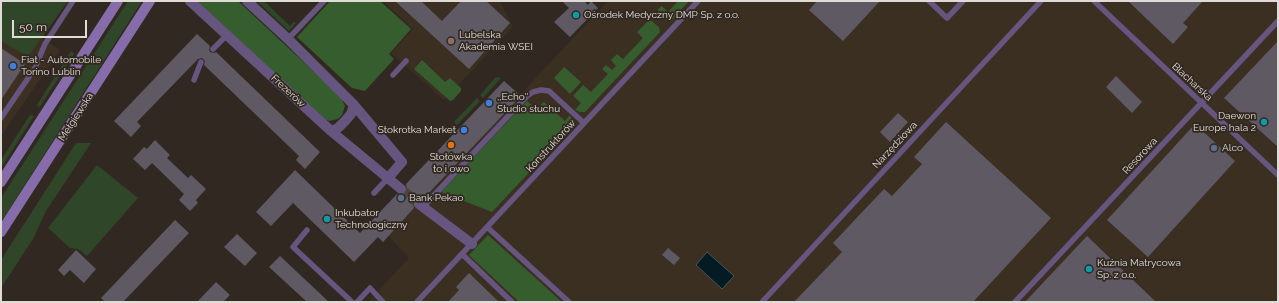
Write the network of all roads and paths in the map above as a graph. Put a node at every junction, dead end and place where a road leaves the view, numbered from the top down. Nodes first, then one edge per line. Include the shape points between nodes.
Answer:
1 (73, 1) edge
2 (118, 1) edge
3 (150, 1) edge
4 (190, 1) edge
5 (247, 1) edge
6 (324, 1) edge
7 (698, 1) edge
8 (929, 1) edge
9 (963, 1) edge
10 (1041, 1) edge
11 (1094, 1) edge
12 (1278, 22) edge
13 (227, 35) junction
14 (288, 39) junction
15 (213, 49) dead end
16 (406, 61) dead end
17 (201, 62) dead end
18 (393, 75) dead end
19 (194, 80) dead end
20 (1202, 104) junction
21 (354, 105) junction
22 (1, 118) edge
23 (584, 123) junction
24 (331, 131) junction
25 (1278, 175) edge
26 (388, 178) junction
27 (1, 182) edge
28 (402, 189) tunnel mouth
29 (374, 193) dead end
30 (421, 205) joint
31 (487, 227) junction
32 (307, 230) dead end
33 (1, 232) edge
34 (472, 244) junction
35 (462, 254) junction
36 (352, 302) edge
37 (357, 302) edge
38 (383, 302) edge
39 (417, 302) edge
40 (512, 302) edge
41 (569, 302) edge
42 (762, 302) edge
43 (1015, 302) edge

1 - 22 lane via 46,44 35,68
2 - 27 main road
3 - 33 main road, Mełgiewska
4 - 13 street, Frezerów
5 - 14 street
6 - 14 lane
7 - 23 lane, Konstruktorów
8 - 9 lane via 947,18
10 - 42 lane, Narzędziowa
11 - 20 lane, Blacharska
12 - 20 lane, Resorowa
13 - 15 lane
13 - 24 street, Frezerów
14 - 21 street
16 - 18 lane
17 - 19 lane
20 - 25 lane, Blacharska
20 - 43 lane, Resorowa
21 - 24 street via 345,121
21 - 26 street via 402,162
23 - 30 lane via 549,91 533,92
23 - 31 lane, Konstruktorów
24 - 26 street, Frezerów
26 - 28 street, Frezerów
26 - 29 lane
30 - 34 street
31 - 34 lane, Konstruktorów
31 - 41 lane
32 - 36 lane via 293,247
34 - 35 lane, Konstruktorów
35 - 39 lane, Konstruktorów
35 - 40 lane
37 - 38 lane via 370,288

